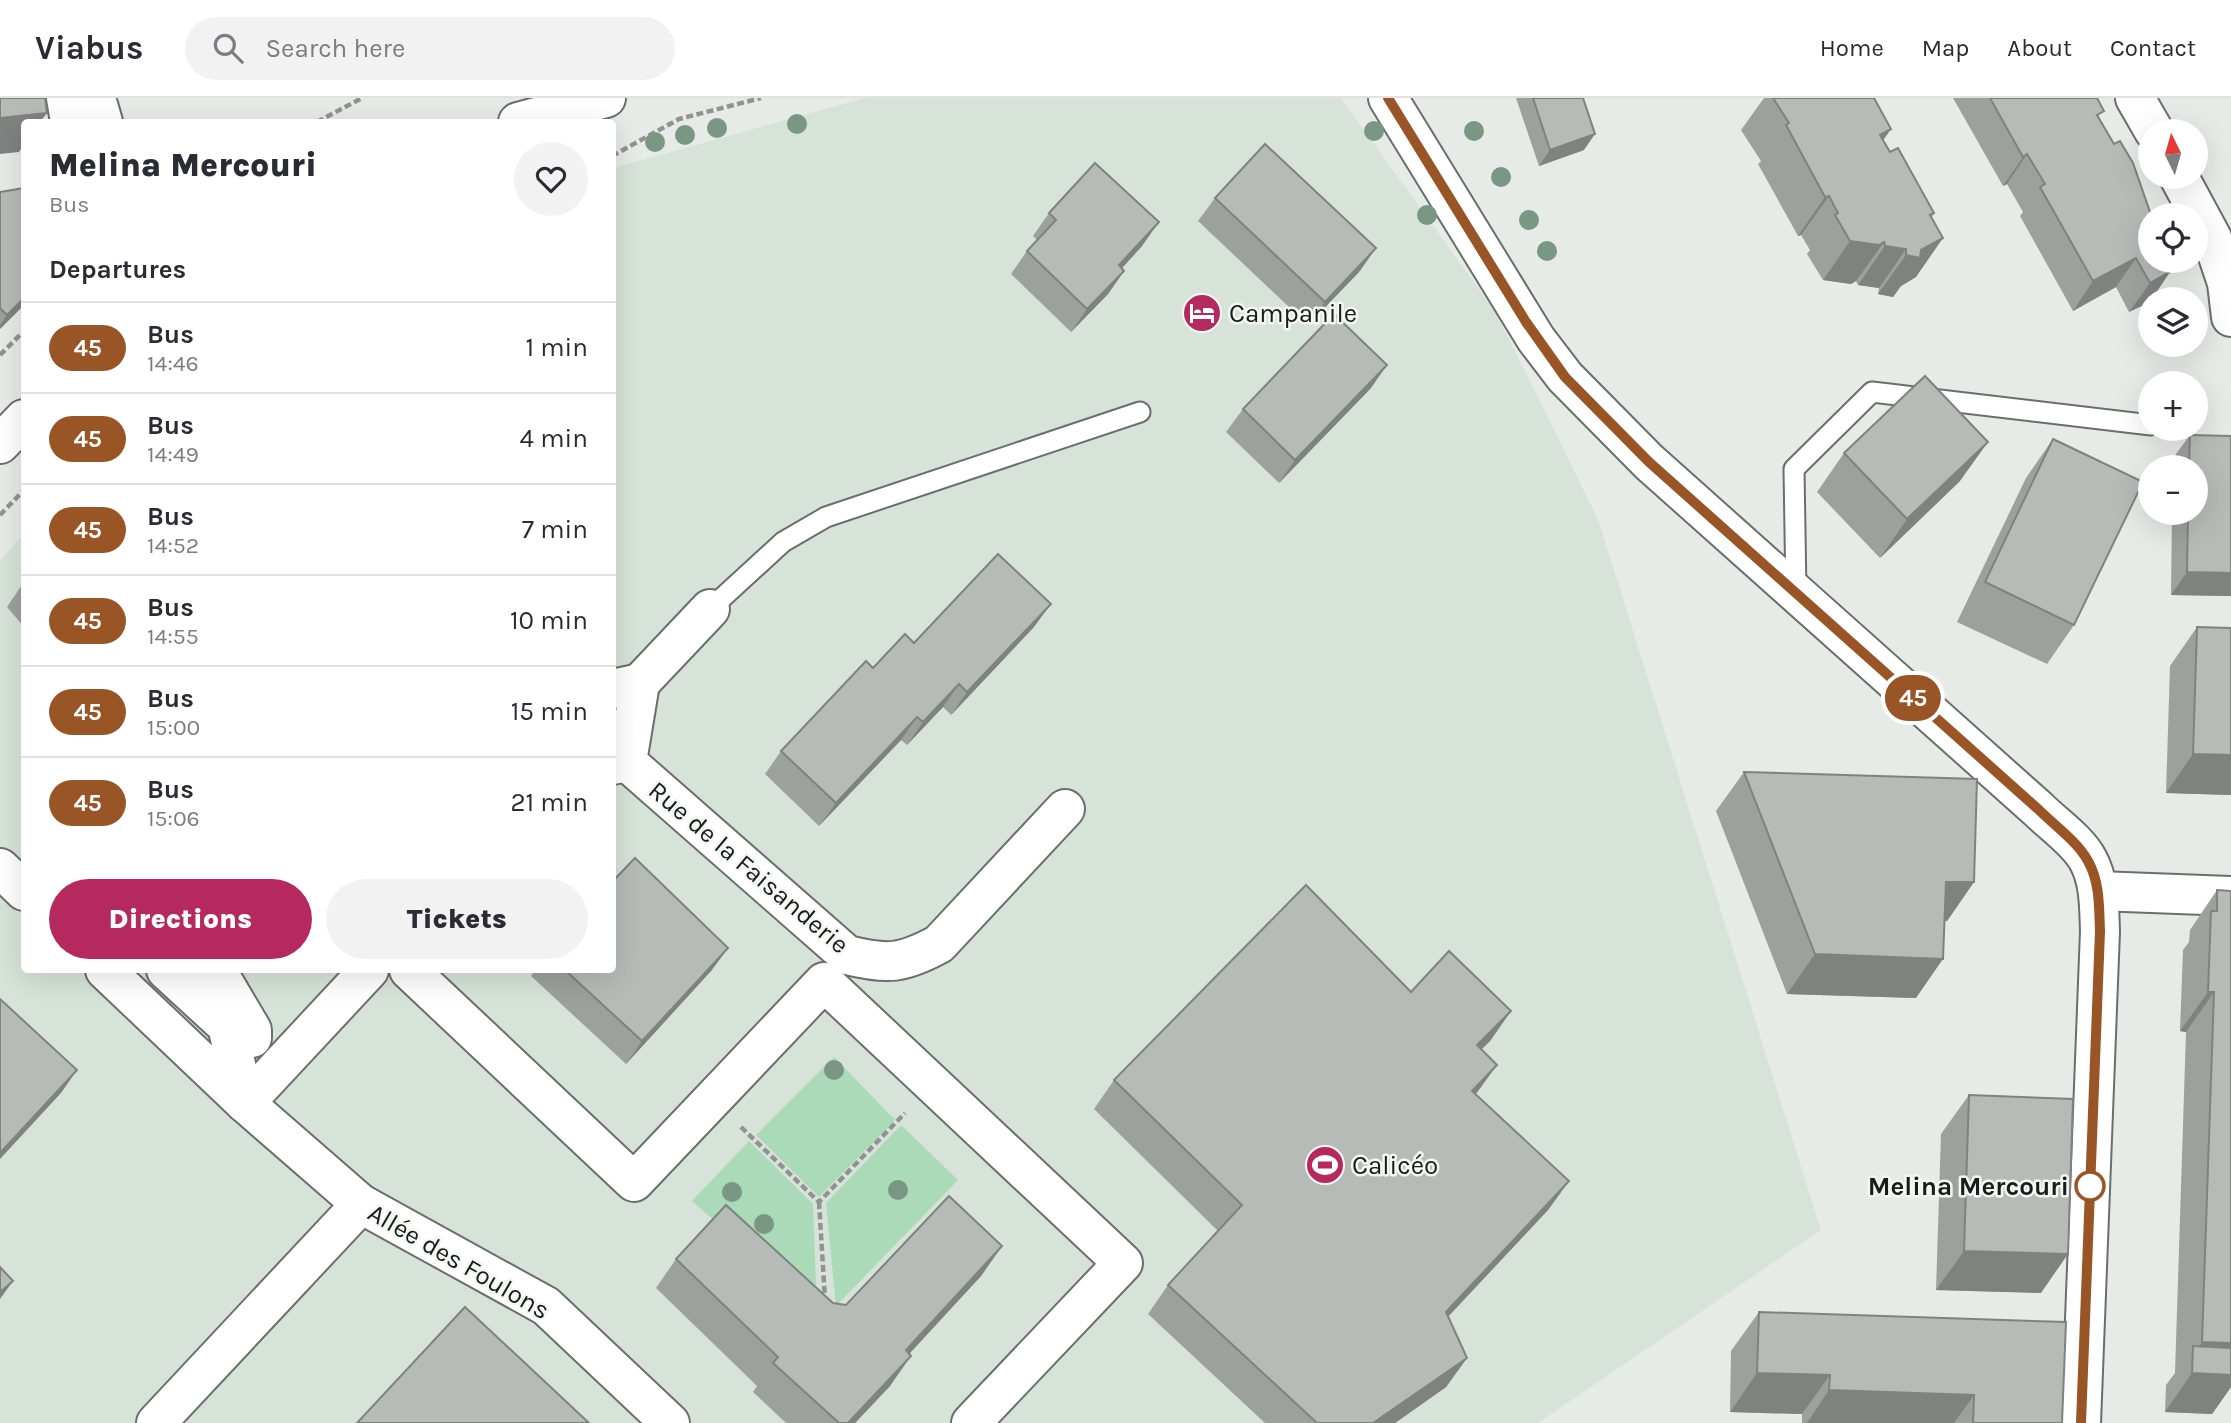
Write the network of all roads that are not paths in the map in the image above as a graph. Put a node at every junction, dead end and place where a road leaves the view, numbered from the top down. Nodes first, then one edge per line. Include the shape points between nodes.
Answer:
1 (66, 98) edge
2 (96, 98) edge
3 (606, 98) edge
4 (1388, 98) edge
5 (2135, 98) edge
6 (70, 119) edge
7 (102, 119) edge
8 (529, 119) edge
9 (2147, 119) edge
10 (2185, 189) edge
11 (2231, 317) edge
12 (1140, 412) dead end
13 (21, 422) edge
14 (2138, 423) edge
15 (0, 444) edge
16 (1796, 594) junction
17 (710, 609) joint
18 (626, 686) edge
19 (620, 764) edge
20 (1065, 809) dead end
21 (2098, 891) junction
22 (2231, 896) edge
23 (836, 968) junction
24 (108, 973) edge
25 (169, 973) edge
26 (214, 973) edge
27 (366, 973) edge
28 (412, 973) edge
29 (245, 1102) junction
30 (361, 1204) junction
31 (156, 1423) edge
32 (670, 1423) edge
33 (971, 1423) edge
34 (2081, 1423) edge

1 - 6 street
2 - 7 street
3 - 8 street
4 - 16 street via 1565,377 1649,462
5 - 9 street
10 - 11 street via 2212,238 2227,283
12 - 17 lane via 826,517 783,542
13 - 15 street
14 - 16 lane via 1872,392 1794,469
16 - 21 street via 2076,845 2088,860
17 - 18 street
18 - 19 street
19 - 23 street, Rue de la Faisanderie
20 - 23 street, Rue de la Faisanderie via 939,944 914,957
21 - 22 street
21 - 34 street
23 - 28 street via 634,1182
23 - 33 street via 932,1084 1123,1263
24 - 29 street, Allée des Foulons
25 - 29 street via 227,1026
26 - 29 street via 252,1030
27 - 29 street
29 - 30 street, Allée des Foulons
30 - 31 street
30 - 32 street, Allée des Foulons via 546,1306

